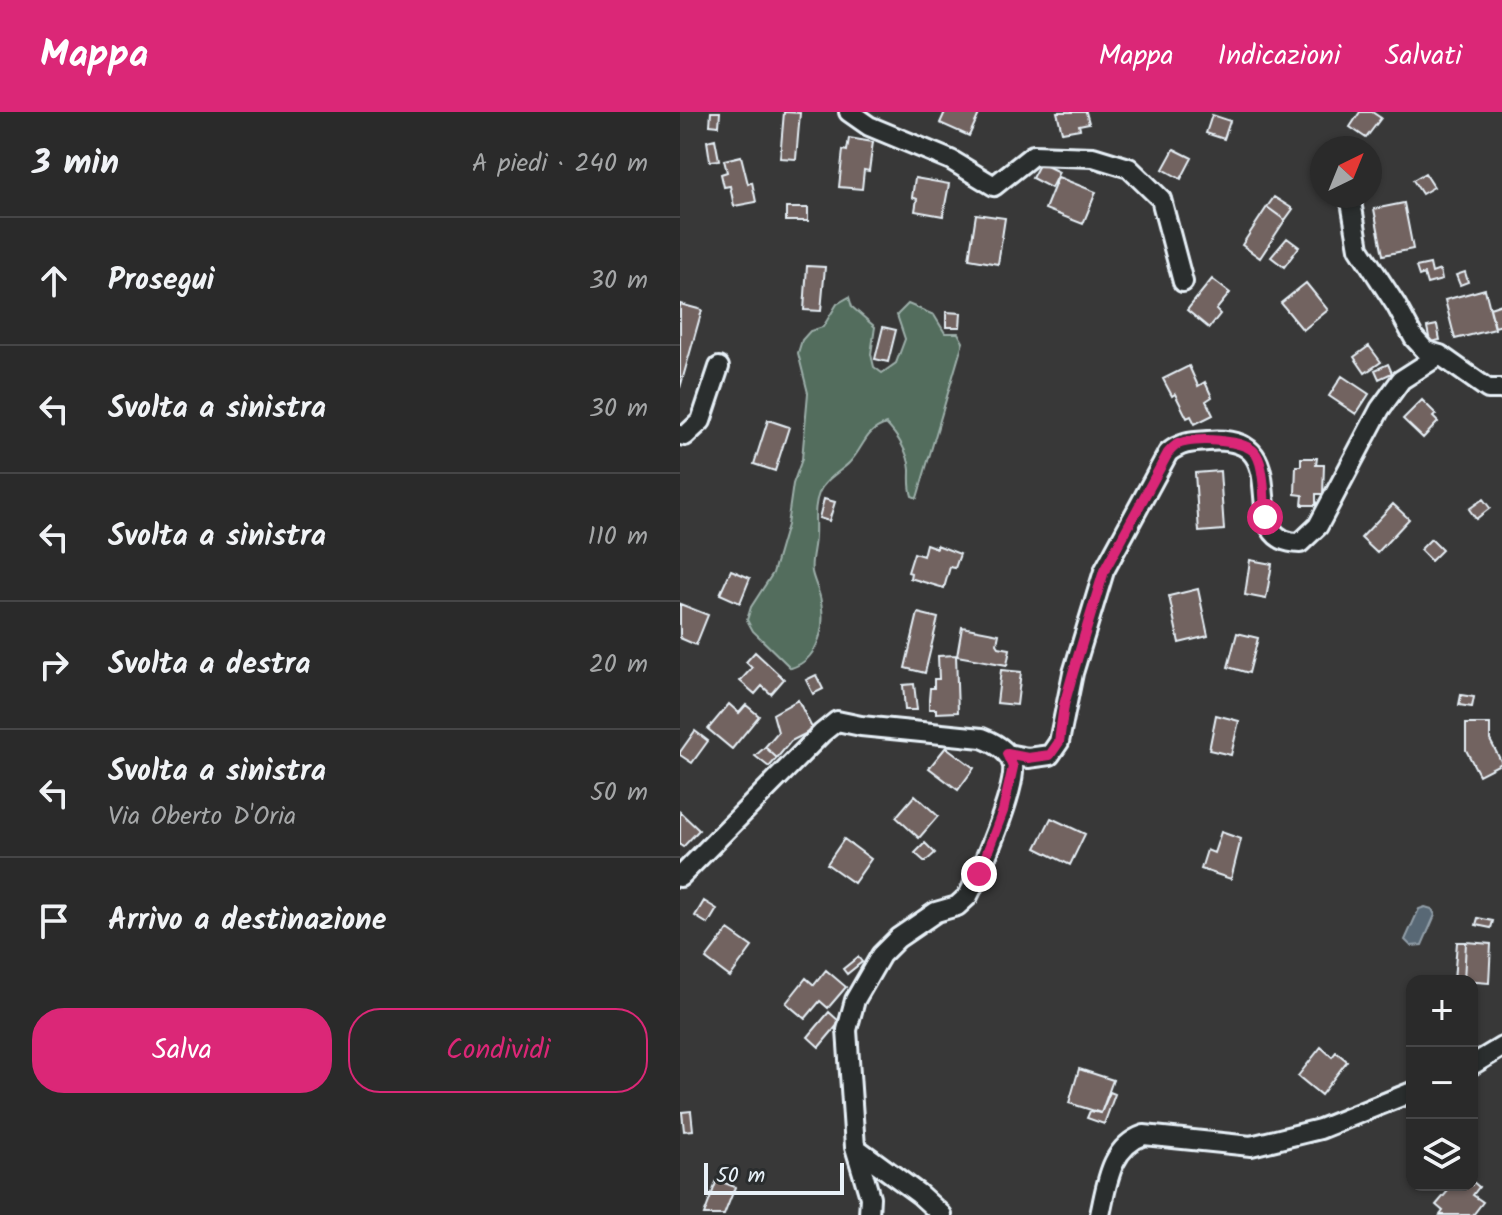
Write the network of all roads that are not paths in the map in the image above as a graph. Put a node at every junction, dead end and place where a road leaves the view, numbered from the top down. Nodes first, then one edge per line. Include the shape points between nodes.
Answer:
1 (849, 112) edge
2 (1352, 208) edge
3 (1183, 282) dead end
4 (1440, 355) junction
5 (719, 367) dead end
6 (1502, 389) edge
7 (680, 435) edge
8 (1007, 754) junction
9 (680, 877) edge
10 (1502, 1047) edge
11 (1478, 1061) edge
12 (1406, 1094) edge
13 (855, 1147) junction
14 (869, 1215) edge
15 (942, 1215) edge
16 (1100, 1215) edge

1 - 3 street via 994,186 1033,155 1093,157 1129,168 1161,199
2 - 4 street via 1359,248 1414,338 1426,351
4 - 6 street via 1488,389
4 - 8 street via 1401,380 1318,526 1300,543 1276,534 1265,517 1257,455 1244,445 1215,440 1179,443 1168,453 1104,571 1064,705 1059,742 1050,755
5 - 7 street via 701,421
8 - 9 street via 982,738 837,721
8 - 13 street via 1013,767 1003,811 968,896 898,938 881,955 855,1000 847,1030
10 - 11 street
12 - 16 street via 1320,1129 1251,1146 1144,1135 1131,1139 1115,1156
13 - 14 street via 868,1187
13 - 15 street

